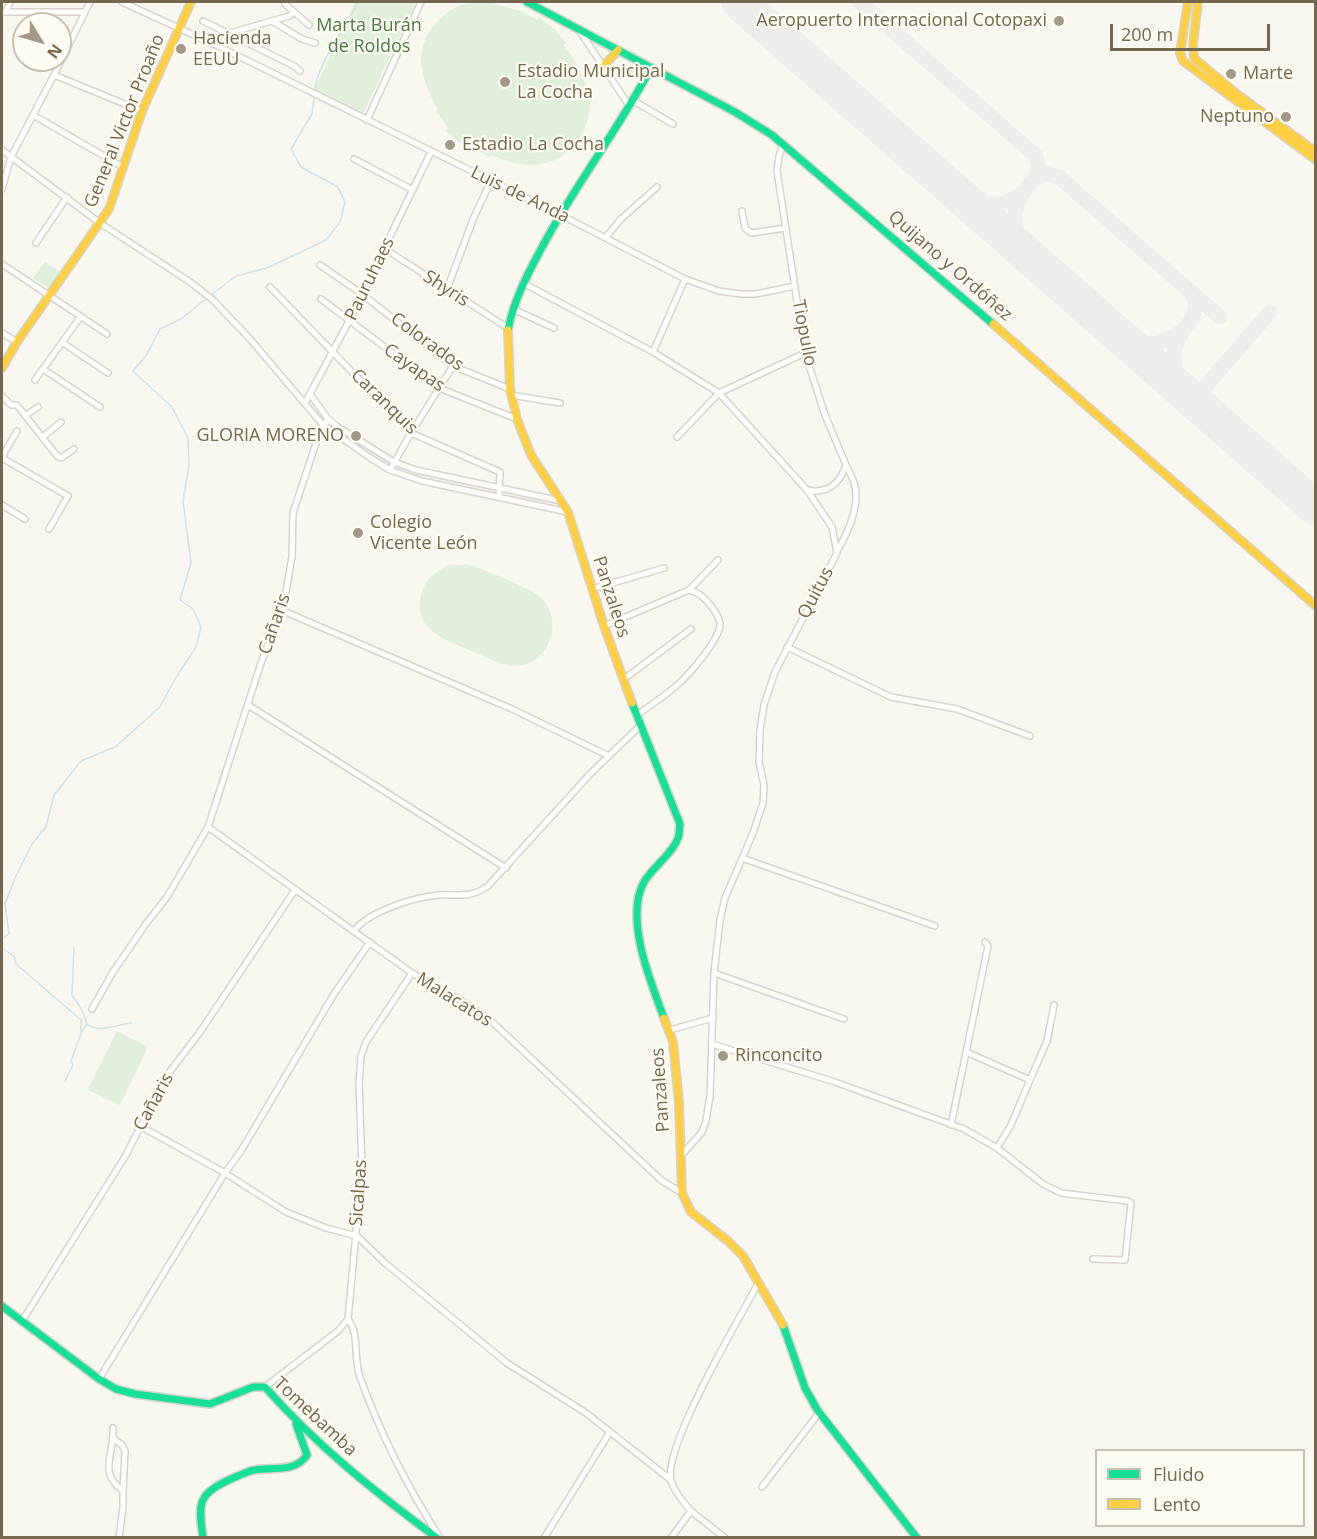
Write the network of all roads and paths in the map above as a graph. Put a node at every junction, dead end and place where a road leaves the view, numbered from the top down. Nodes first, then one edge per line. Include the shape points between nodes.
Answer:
1 (9, 2) edge
2 (90, 2) edge
3 (122, 2) edge
4 (191, 2) edge
5 (421, 2) edge
6 (527, 2) edge
7 (1188, 2) edge
8 (1198, 2) edge
9 (285, 4) dead end
10 (4, 12) edge
11 (85, 12) junction
12 (293, 13) junction
13 (203, 21) dead end
14 (272, 21) junction
15 (309, 25) dead end
16 (179, 27) junction
17 (578, 29) junction
18 (230, 33) junction
19 (315, 43) dead end
20 (1193, 44) junction
21 (1182, 45) junction
22 (220, 47) junction
23 (618, 50) junction
24 (603, 67) junction
25 (651, 68) junction
26 (300, 71) dead end
27 (54, 75) junction
28 (632, 104) junction
29 (142, 111) junction
30 (33, 115) junction
31 (367, 120) junction
32 (673, 124) dead end
33 (1292, 139) junction
34 (783, 144) junction
35 (2, 150) edge
36 (431, 152) junction
37 (1316, 152) edge
38 (11, 157) junction
39 (354, 159) dead end
40 (1316, 160) edge
41 (123, 166) junction
42 (491, 181) junction
43 (657, 187) dead end
44 (2, 189) edge
45 (413, 190) junction
46 (67, 197) junction
47 (742, 211) dead end
48 (559, 214) junction
49 (100, 223) junction
50 (786, 228) junction
51 (606, 237) junction
52 (36, 243) dead end
53 (385, 249) junction
54 (2, 264) edge
55 (320, 265) dead end
56 (685, 279) junction
57 (523, 283) junction
58 (795, 286) junction
59 (270, 287) dead end
60 (447, 289) junction
61 (362, 294) junction
62 (49, 295) junction
63 (321, 299) dead end
64 (513, 309) junction
65 (81, 316) junction
66 (350, 321) junction
67 (508, 328) junction
68 (554, 328) dead end
69 (2, 333) edge
70 (107, 334) dead end
71 (17, 342) junction
72 (63, 343) junction
73 (333, 352) junction
74 (653, 352) junction
75 (805, 353) junction
76 (453, 366) junction
77 (2, 368) edge
78 (43, 369) junction
79 (108, 373) dead end
80 (34, 380) dead end
81 (439, 388) junction
82 (511, 392) junction
83 (718, 393) junction
84 (310, 394) junction
85 (2, 396) edge
86 (305, 403) junction
87 (560, 403) dead end
88 (38, 407) dead end
89 (100, 407) dead end
90 (26, 415) junction
91 (328, 419) junction
92 (517, 420) junction
93 (61, 422) dead end
94 (323, 425) junction
95 (17, 431) dead end
96 (411, 433) junction
97 (43, 437) junction
98 (677, 437) dead end
99 (74, 449) dead end
100 (2, 457) edge
101 (394, 462) junction
102 (846, 465) junction
103 (390, 470) junction
104 (500, 488) junction
105 (807, 490) junction
106 (499, 497) junction
107 (561, 501) junction
108 (2, 505) edge
109 (568, 512) junction
110 (25, 519) dead end
111 (50, 529) dead end
112 (837, 553) junction
113 (718, 560) dead end
114 (664, 568) dead end
115 (592, 589) junction
116 (689, 590) junction
117 (1316, 606) edge
118 (281, 610) junction
119 (604, 626) junction
120 (691, 629) dead end
121 (787, 647) junction
122 (624, 679) junction
123 (248, 705) junction
124 (637, 715) junction
125 (640, 726) junction
126 (1030, 736) dead end
127 (609, 756) junction
128 (208, 827) junction
129 (742, 858) junction
130 (506, 868) junction
131 (295, 890) junction
132 (935, 926) dead end
133 (354, 931) junction
134 (370, 942) junction
135 (985, 942) dead end
136 (714, 973) junction
137 (412, 974) junction
138 (1054, 1005) dead end
139 (92, 1009) dead end
140 (712, 1018) junction
141 (844, 1019) dead end
142 (670, 1030) junction
143 (712, 1044) junction
144 (966, 1052) junction
145 (1030, 1080) junction
146 (951, 1125) junction
147 (140, 1126) junction
148 (997, 1148) junction
149 (680, 1157) junction
150 (225, 1173) junction
151 (682, 1193) junction
152 (357, 1236) junction
153 (1093, 1259) dead end
154 (759, 1282) junction
155 (2, 1306) edge
156 (348, 1319) junction
157 (22, 1321) junction
158 (99, 1379) junction
159 (266, 1387) junction
160 (819, 1413) junction
161 (295, 1422) junction
162 (113, 1428) dead end
163 (610, 1431) junction
164 (114, 1439) junction
165 (671, 1480) junction
166 (762, 1487) dead end
167 (123, 1491) junction
168 (691, 1510) junction
169 (119, 1538) edge
170 (203, 1538) edge
171 (439, 1538) edge
172 (544, 1538) edge
173 (671, 1538) edge
174 (725, 1538) edge
175 (917, 1538) edge

1 - 10 street
2 - 11 street
3 - 16 street, Luis de Anda
4 - 16 street, General Victor Proaño
5 - 31 street
6 - 17 street, Quijano y Ordóñez
7 - 21 street
8 - 20 street
9 - 12 street
10 - 11 street
11 - 27 street
12 - 14 street
12 - 15 street
13 - 18 street
14 - 18 street
14 - 19 street
16 - 22 street, Luis de Anda
16 - 29 street, General Victor Proaño
17 - 23 street, Quijano y Ordóñez
17 - 24 street
18 - 22 street
18 - 26 street
20 - 21 street
20 - 33 street via 1194,58
21 - 33 street via 1183,61
22 - 31 street, Luis de Anda
23 - 24 street
23 - 25 street, Quijano y Ordóñez
24 - 28 street
25 - 28 street, Panzaleos
25 - 34 street, Quijano y Ordóñez via 759,126
27 - 29 street
27 - 30 street
28 - 32 street
28 - 48 street, Panzaleos
29 - 41 street, General Victor Proaño
30 - 38 street
30 - 41 street
31 - 36 street, Luis de Anda
33 - 37 street
33 - 40 street
34 - 50 street, Tiopullo via 777,171
34 - 117 street, Quijano y Ordóñez
35 - 38 street
36 - 42 street, Luis de Anda
36 - 45 street, Pauruhaes
38 - 44 street
38 - 46 street
39 - 45 street
41 - 49 street, General Victor Proaño via 113,200
42 - 48 street, Luis de Anda
42 - 60 street
43 - 51 street
45 - 53 street, Pauruhaes
46 - 49 street
46 - 52 street
47 - 50 street via 745,228 751,233
48 - 51 street, Luis de Anda
48 - 57 street, Panzaleos
49 - 62 street, General Victor Proaño
49 - 86 street via 213,300
50 - 58 street, Tiopullo
51 - 56 street, Luis de Anda
53 - 60 street, Shyris
53 - 61 street, Pauruhaes
54 - 62 street
55 - 61 street, Colorados
56 - 58 street, Luis de Anda via 740,294
56 - 74 street
57 - 64 street, Panzaleos
57 - 74 street, Quitus
58 - 75 street, Tiopullo
59 - 73 street, Caranquis
60 - 67 street, Shyris
61 - 66 street, Pauruhaes
61 - 76 street, Colorados
62 - 65 street
62 - 71 street, General Victor Proaño
63 - 66 street, Cayapas
64 - 67 street, Panzaleos
64 - 68 street
65 - 70 street
65 - 72 street
66 - 73 street, Pauruhaes
66 - 81 street, Cayapas
67 - 82 street, Panzaleos
69 - 71 street
71 - 77 street, General Victor Proaño
72 - 78 street
72 - 79 street
73 - 84 street, Pauruhaes
73 - 96 street, Caranquis
74 - 83 street, Quitus
75 - 83 street
75 - 102 street, Tiopullo
76 - 81 street
76 - 82 street, Colorados
78 - 80 street
78 - 89 street
81 - 92 street, Cayapas
81 - 96 street
82 - 87 street, Colorados
82 - 92 street, Panzaleos
83 - 98 street
83 - 105 street, Quitus
84 - 86 street, Pauruhaes
84 - 91 street
85 - 90 street
86 - 94 street
88 - 90 street
90 - 97 street
91 - 94 street, Cañaris
91 - 101 street
92 - 107 street, Panzaleos via 531,455
93 - 97 street
94 - 103 street
94 - 118 street, Cañaris via 293,513 291,567
95 - 100 street
96 - 101 street
96 - 104 street, Caranquis via 500,472
97 - 99 street via 61,458
100 - 111 street via 68,496
101 - 103 street
101 - 104 street
102 - 105 street via 839,480 827,489
102 - 112 street, Tiopullo via 855,484 856,501
103 - 106 street
104 - 106 street
104 - 107 street
105 - 112 street, Quitus via 832,527
106 - 109 street
107 - 109 street, Panzaleos
108 - 110 street
109 - 115 street, Panzaleos
112 - 121 street, Quitus
113 - 116 street
114 - 115 street
115 - 119 street, Panzaleos
116 - 119 street
116 - 124 street via 710,603 720,623 718,631 676,686
118 - 123 street, Cañaris
118 - 127 street via 512,709
119 - 122 street, Panzaleos
120 - 122 street
121 - 126 street via 891,698 957,709
121 - 129 street, Quitus via 764,705 759,762 764,803
122 - 124 street, Panzaleos
123 - 128 street, Cañaris
123 - 130 street
124 - 125 street, Panzaleos
125 - 127 street
125 - 142 street, Panzaleos via 680,824 678,839 644,882 638,911 647,973
127 - 130 street
128 - 131 street, Malacatos
128 - 139 street, Cañaris via 167,897 113,972
129 - 132 street
129 - 136 street, Quitus via 725,898
130 - 133 street via 476,894 436,895 408,902 374,916
131 - 133 street, Malacatos
131 - 147 street, Cañaris via 165,1078
133 - 134 street, Malacatos
134 - 137 street, Malacatos
134 - 150 street
135 - 144 street
136 - 140 street, Quitus
136 - 141 street
137 - 151 street, Malacatos via 488,1018 661,1179
137 - 152 street, Sicalpas via 366,1042 361,1056 362,1168
138 - 145 street via 1047,1041
140 - 142 street
140 - 143 street, Quitus
142 - 149 street, Panzaleos via 679,1103
143 - 146 street
143 - 149 street, Quitus via 706,1121 702,1132
144 - 145 street
144 - 146 street
145 - 148 street
146 - 148 street
147 - 150 street
147 - 157 street, Cañaris via 126,1155
148 - 153 street via 1061,1193 1131,1203 1125,1260
149 - 151 street, Panzaleos
150 - 152 street via 286,1212
150 - 158 street
151 - 154 street via 691,1212 742,1256
152 - 156 street, Sicalpas
152 - 163 street via 507,1363
154 - 160 street via 785,1328 805,1388
154 - 165 street via 682,1428
155 - 157 street, Tomebamba
156 - 159 street
156 - 171 street via 359,1373 372,1409
157 - 158 street, Tomebamba
158 - 159 street, Tomebamba via 135,1394 200,1404 220,1402 253,1387
159 - 161 street, Tomebamba
160 - 166 street
160 - 175 street
161 - 170 street via 306,1448 303,1461 294,1466 251,1471 208,1490 202,1501
161 - 171 street, Tomebamba via 368,1485
162 - 164 street
163 - 165 street
163 - 172 street
164 - 167 street via 125,1451
164 - 167 street via 110,1479
165 - 168 street
167 - 169 street
168 - 173 street
168 - 174 street

